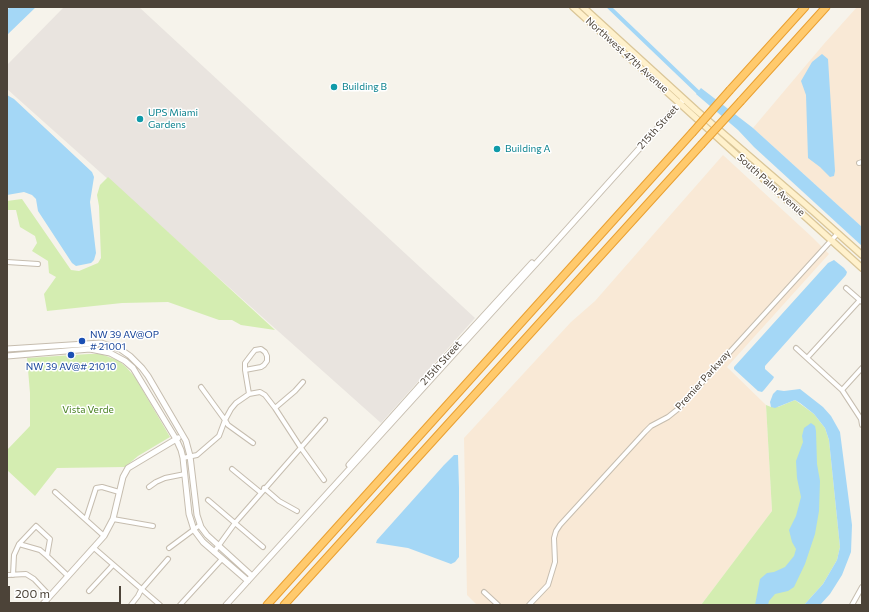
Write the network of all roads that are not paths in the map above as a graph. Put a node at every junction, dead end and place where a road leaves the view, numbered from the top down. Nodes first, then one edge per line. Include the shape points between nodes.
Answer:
1 (573, 7) edge
2 (583, 7) edge
3 (805, 7) edge
4 (826, 7) edge
5 (682, 101) junction
6 (838, 233) junction
7 (832, 240) junction
8 (862, 255) edge
9 (7, 262) edge
10 (38, 264) dead end
11 (862, 268) edge
12 (846, 288) dead end
13 (861, 301) edge
14 (796, 348) dead end
15 (7, 349) edge
16 (7, 356) edge
17 (807, 358) junction
18 (862, 368) edge
19 (245, 370) junction
20 (303, 382) dead end
21 (201, 387) dead end
22 (842, 390) junction
23 (249, 394) junction
24 (275, 408) junction
25 (225, 420) junction
26 (325, 420) dead end
27 (862, 425) edge
28 (183, 436) junction
29 (176, 439) junction
30 (253, 443) dead end
31 (301, 448) junction
32 (190, 456) junction
33 (184, 458) junction
34 (232, 469) dead end
35 (185, 474) junction
36 (324, 480) dead end
37 (149, 487) dead end
38 (264, 488) junction
39 (55, 492) dead end
40 (119, 492) junction
41 (260, 492) junction
42 (208, 500) dead end
43 (297, 511) dead end
44 (86, 519) junction
45 (113, 519) junction
46 (234, 523) junction
47 (200, 525) junction
48 (153, 526) dead end
49 (194, 530) junction
50 (104, 536) junction
51 (19, 544) junction
52 (219, 546) junction
53 (263, 547) dead end
54 (94, 548) junction
55 (169, 548) dead end
56 (214, 552) junction
57 (47, 556) junction
58 (168, 559) dead end
59 (222, 559) junction
60 (113, 565) junction
61 (7, 575) edge
62 (13, 575) junction
63 (68, 576) junction
64 (252, 576) junction
65 (248, 581) junction
66 (862, 587) edge
67 (141, 590) junction
68 (89, 591) dead end
69 (484, 592) dead end
70 (50, 596) junction
71 (42, 605) edge
72 (131, 605) edge
73 (160, 605) edge
74 (180, 605) edge
75 (226, 605) edge
76 (267, 605) edge
77 (284, 605) edge
78 (498, 605) edge
79 (529, 605) edge
80 (852, 605) edge

1 - 5 main road, Northwest 47th Avenue
2 - 5 main road, Northwest 47th Avenue
3 - 76 highway, bridge
4 - 77 highway, bridge
5 - 6 main road, South Palm Avenue
5 - 7 main road, South Palm Avenue
5 - 64 street, 215th Street
6 - 7 street, Premier Parkway
6 - 8 main road, South Palm Avenue
7 - 11 main road, South Palm Avenue
7 - 79 street, Premier Parkway via 678,409 644,432 560,525 554,538 555,562 549,583
9 - 10 street
12 - 13 street
13 - 17 street
14 - 17 street
15 - 28 street via 90,343 101,343 120,349 137,362 148,376
16 - 29 street via 90,350 110,353 134,368
17 - 22 street
18 - 22 street
19 - 19 street via 245,363 255,350 265,352 267,361 264,365
19 - 23 street
20 - 24 street
21 - 25 street
22 - 27 street via 861,419
23 - 24 street via 265,394
23 - 25 street via 236,403
24 - 31 street
25 - 30 street
25 - 32 street via 219,436 197,455
26 - 31 street
28 - 29 street
28 - 32 street
29 - 33 street
29 - 40 street via 128,468
31 - 36 street
31 - 38 street
32 - 33 street
32 - 47 street
33 - 35 street
34 - 41 street
35 - 37 street via 165,478
35 - 49 street via 189,514
38 - 41 street
38 - 43 street
39 - 44 street
40 - 44 street via 102,487 96,488
40 - 45 street
41 - 46 street
42 - 46 street
44 - 50 street
45 - 48 street
45 - 50 street
46 - 52 street
46 - 53 street
47 - 49 street
47 - 52 street
49 - 55 street
49 - 56 street
50 - 54 street
51 - 57 street via 40,550
51 - 57 street via 36,526 50,540
51 - 62 street via 14,555
52 - 56 street
52 - 64 street
54 - 60 street
54 - 63 street
56 - 59 street
57 - 63 street
58 - 67 street
59 - 65 street
59 - 74 street
60 - 67 street
60 - 68 street
61 - 62 street
62 - 70 street via 26,574
63 - 70 street
64 - 65 street, 215th Street
65 - 75 street, 215th Street
66 - 80 street
67 - 72 street
67 - 73 street
69 - 78 street
70 - 71 street

